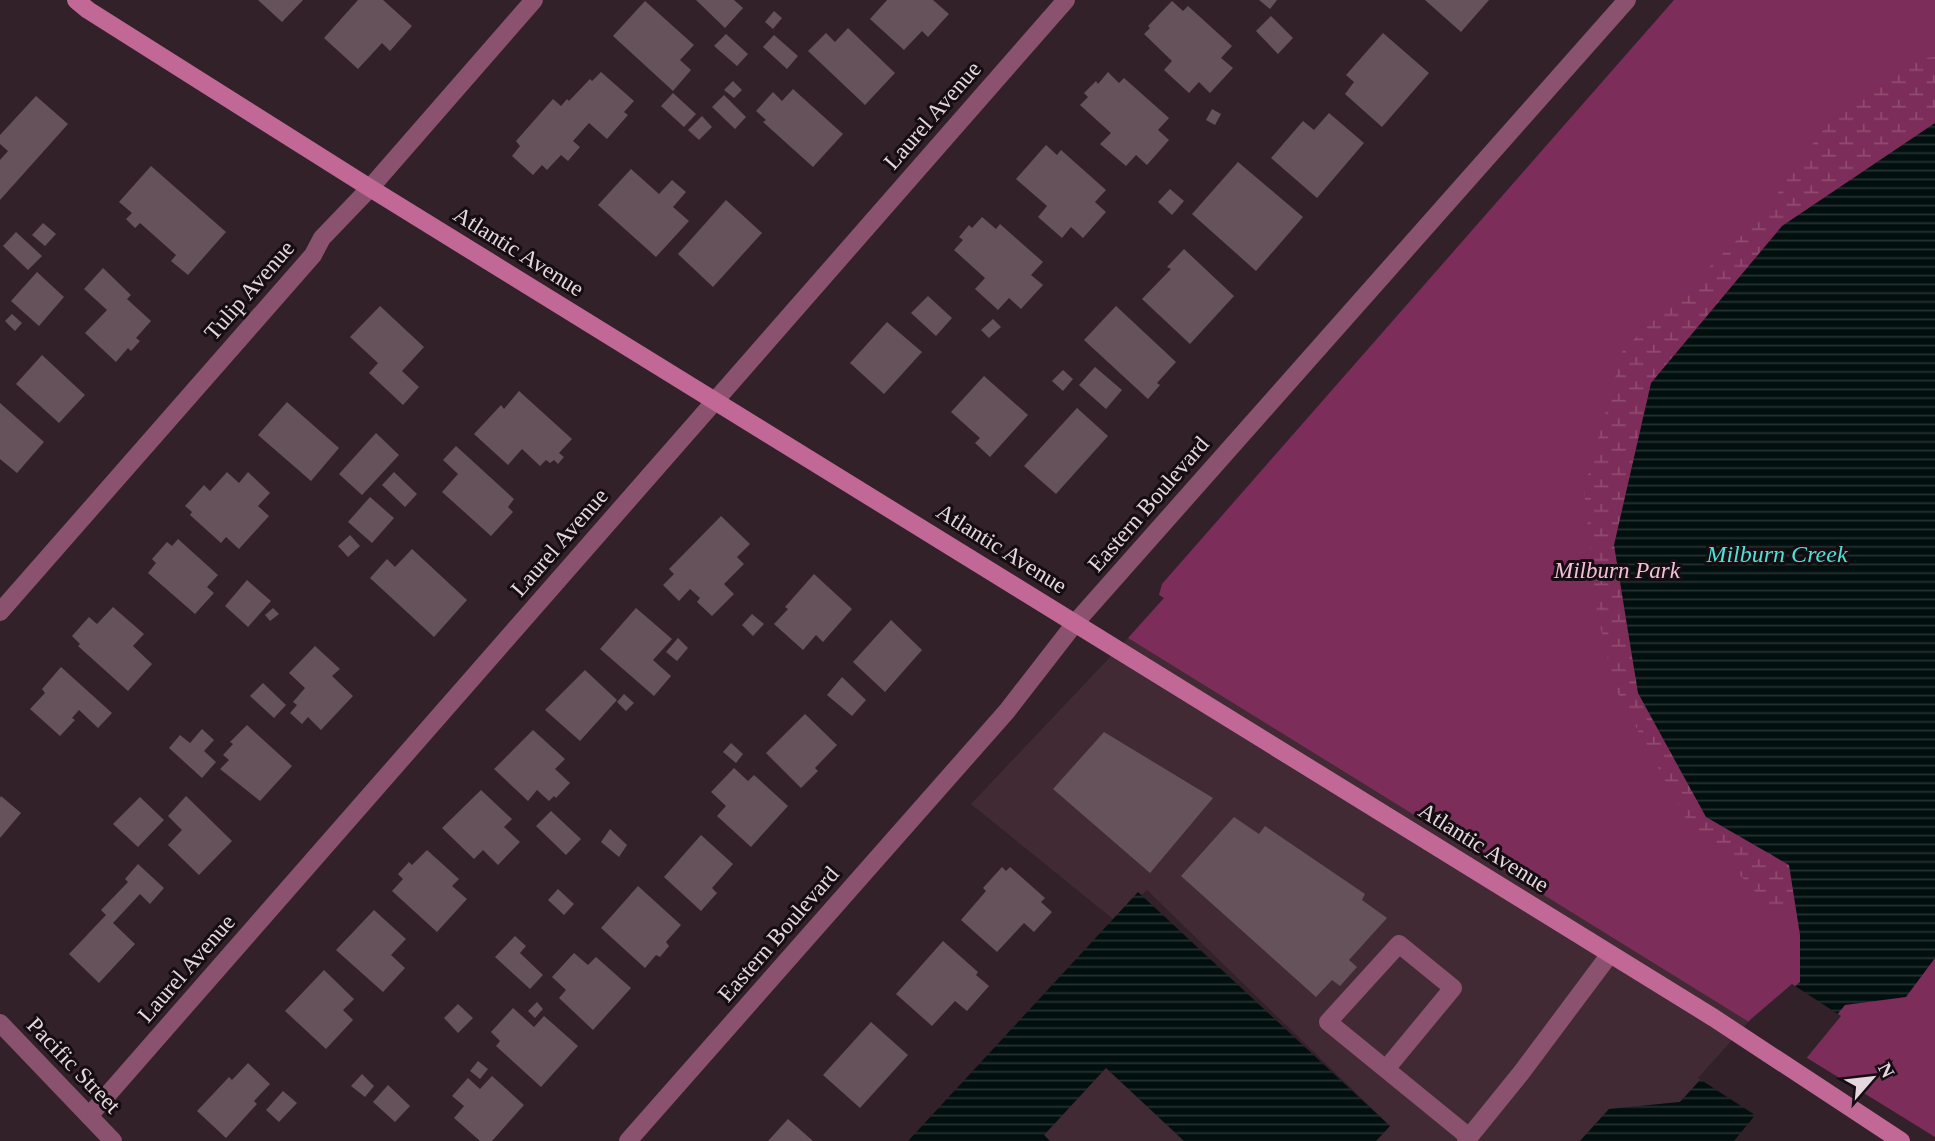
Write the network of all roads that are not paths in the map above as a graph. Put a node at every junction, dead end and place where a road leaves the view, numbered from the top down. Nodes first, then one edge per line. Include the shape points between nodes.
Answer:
1 (76, 0) edge
2 (534, 0) edge
3 (1066, 0) edge
4 (1626, 0) edge
5 (370, 188) junction
6 (715, 400) junction
7 (0, 612) edge
8 (1076, 622) junction
9 (1610, 954) junction
10 (0, 1023) edge
11 (1386, 1069) junction
12 (89, 1116) junction
13 (1468, 1139) edge
14 (113, 1141) edge
15 (628, 1141) edge
16 (1901, 1141) edge

1 - 5 main road, Atlantic Avenue
2 - 5 street, Tulip Avenue
3 - 6 street, Laurel Avenue
4 - 8 street, Eastern Boulevard
5 - 6 main road, Atlantic Avenue
5 - 7 street, Tulip Avenue
6 - 8 main road, Atlantic Avenue
6 - 12 street, Laurel Avenue
8 - 9 main road, Atlantic Avenue
8 - 15 street, Eastern Boulevard via 1007,711
9 - 13 street
9 - 16 main road, Atlantic Avenue
10 - 12 street, Pacific Street
11 - 11 street via 1328,1022 1399,944 1453,988
11 - 13 street
12 - 14 street, Pacific Street

